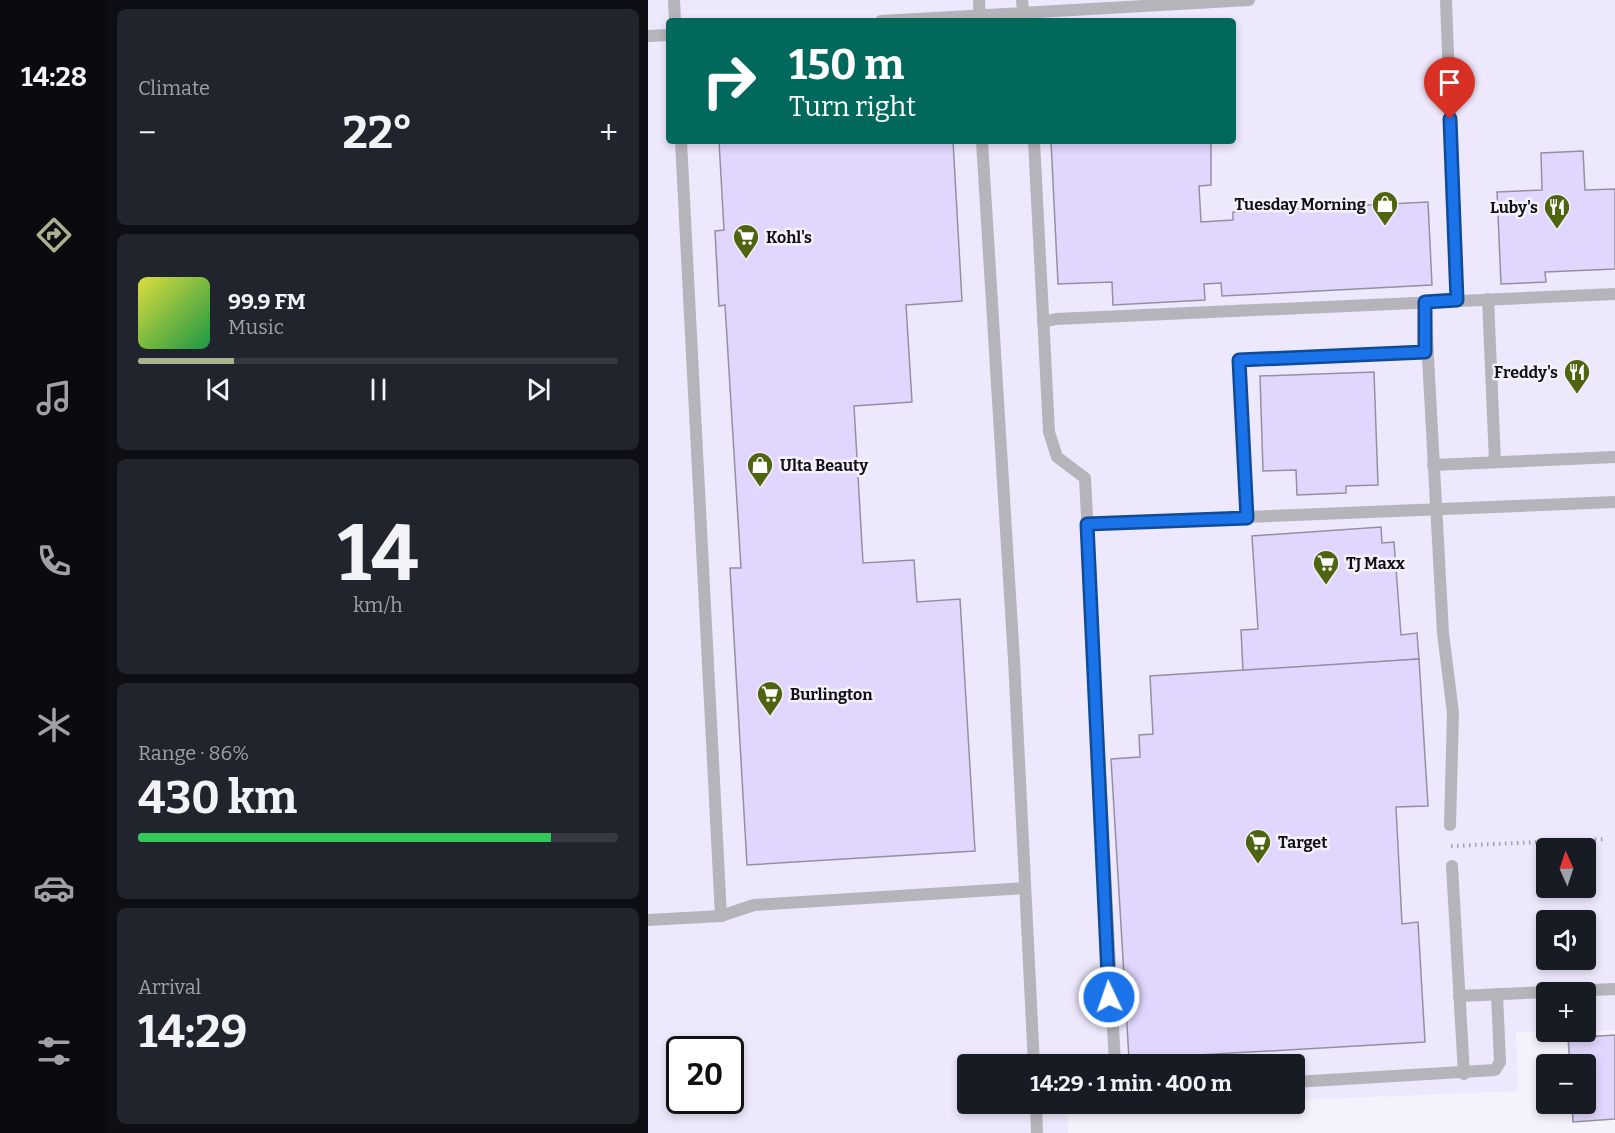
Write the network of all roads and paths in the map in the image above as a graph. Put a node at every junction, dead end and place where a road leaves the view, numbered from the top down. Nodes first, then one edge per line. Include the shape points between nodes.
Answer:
1 (674, 0) edge
2 (979, 0) edge
3 (1249, 0) edge
4 (1446, 0) edge
5 (1023, 11) edge
6 (675, 18) edge
7 (980, 18) edge
8 (666, 35) edge
9 (648, 36) edge
10 (681, 144) edge
11 (982, 144) edge
12 (1034, 144) edge
13 (1615, 294) edge
14 (1488, 299) junction
15 (1457, 300) junction
16 (1425, 302) junction
17 (1043, 322) junction
18 (1425, 352) junction
19 (1615, 457) edge
20 (1495, 462) junction
21 (1433, 465) junction
22 (1615, 502) edge
23 (1436, 511) junction
24 (1247, 518) junction
25 (1087, 524) junction
26 (1450, 825) dead end
27 (1606, 839) dead end
28 (1451, 846) dead end
29 (1452, 866) dead end
30 (1025, 888) junction
31 (721, 916) junction
32 (648, 920) edge
33 (1615, 989) edge
34 (1497, 994) junction
35 (1460, 996) junction
36 (1033, 1054) edge
37 (1114, 1054) edge
38 (1464, 1074) junction
39 (1305, 1081) edge
40 (1036, 1114) edge
41 (1037, 1133) edge

1 - 6 lane
2 - 7 lane
3 - 5 lane
4 - 15 lane
5 - 7 lane
8 - 9 lane
10 - 31 lane
11 - 30 lane
12 - 17 lane
13 - 14 lane
14 - 15 lane
14 - 20 lane
15 - 16 lane
16 - 17 lane
16 - 18 lane
17 - 25 lane via 1049,432 1057,457 1085,478
18 - 21 lane
18 - 24 lane via 1239,360
19 - 20 lane
20 - 21 lane
21 - 23 lane
22 - 23 lane
23 - 24 lane
23 - 26 lane via 1444,655 1453,712
24 - 25 lane
25 - 37 lane
27 - 28 path
29 - 35 lane
30 - 31 lane via 754,905
30 - 36 lane
31 - 32 lane
33 - 34 lane
34 - 35 lane
34 - 38 lane via 1500,1062 1495,1070
35 - 38 lane
38 - 39 lane
40 - 41 lane

